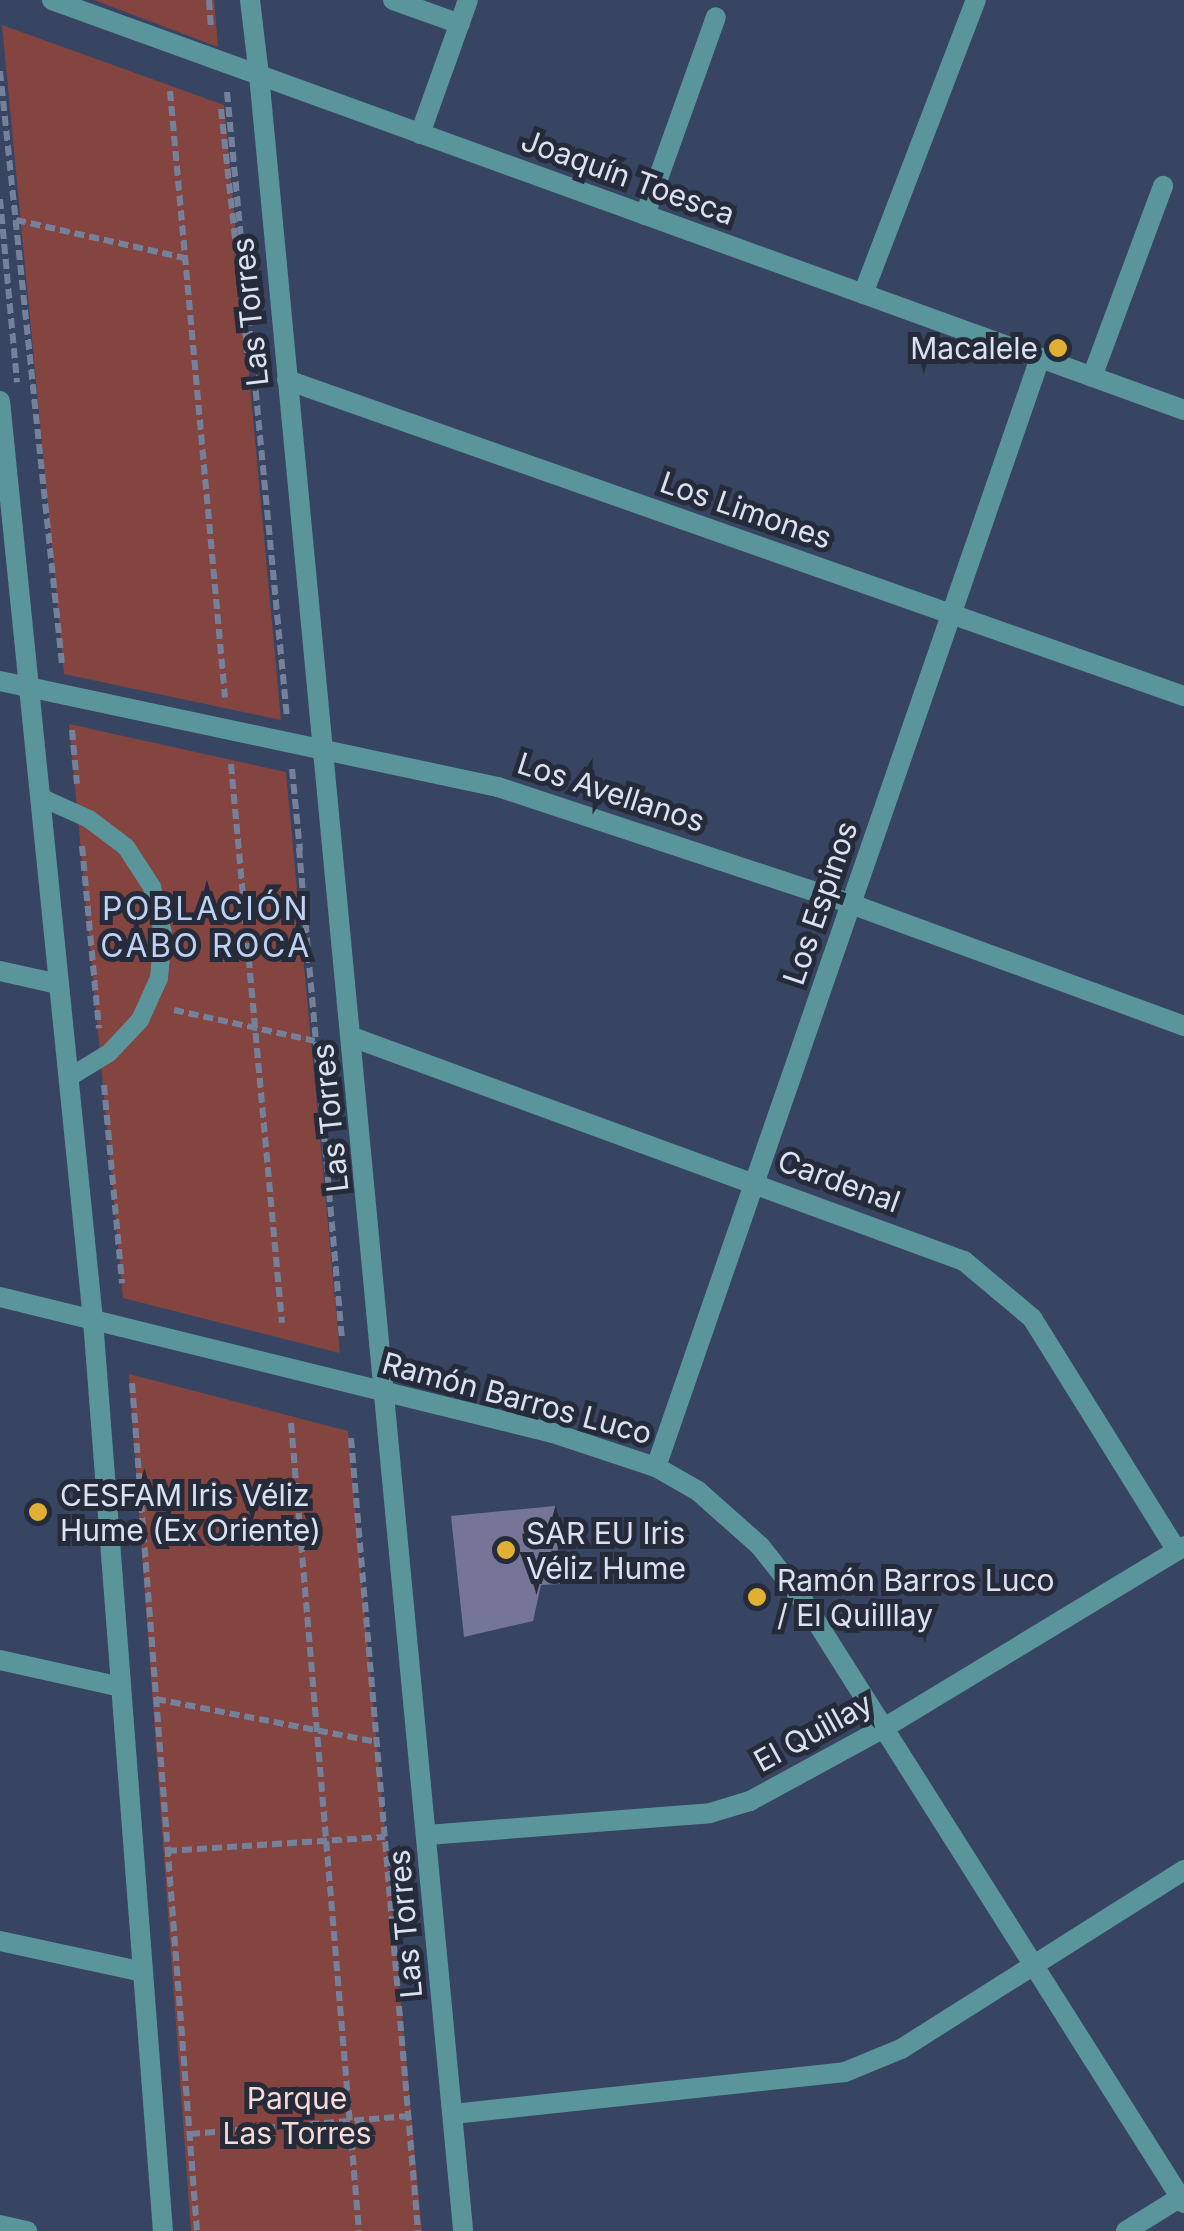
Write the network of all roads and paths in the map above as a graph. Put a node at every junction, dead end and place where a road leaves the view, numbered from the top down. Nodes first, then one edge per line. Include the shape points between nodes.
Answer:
1 (52, 0) edge
2 (208, 0) edge
3 (250, 0) edge
4 (393, 0) edge
5 (468, 0) edge
6 (976, 0) edge
7 (716, 17) dead end
8 (460, 24) junction
9 (212, 32) dead end
10 (0, 71) edge
11 (258, 75) junction
12 (170, 91) dead end
13 (221, 109) dead end
14 (420, 134) junction
15 (1162, 186) dead end
16 (645, 215) junction
17 (16, 220) junction
18 (186, 258) junction
19 (863, 294) junction
20 (1040, 358) junction
21 (1092, 377) junction
22 (287, 380) junction
23 (0, 401) edge
24 (1184, 410) edge
25 (951, 614) junction
26 (62, 664) dead end
27 (0, 681) edge
28 (29, 687) junction
29 (1184, 696) edge
30 (225, 698) dead end
31 (286, 712) dead end
32 (72, 730) dead end
33 (324, 748) junction
34 (231, 764) dead end
35 (293, 776) dead end
36 (40, 797) junction
37 (80, 815) junction
38 (851, 904) junction
39 (0, 972) edge
40 (58, 984) junction
41 (149, 1004) junction
42 (1184, 1026) edge
43 (255, 1028) junction
44 (352, 1036) junction
45 (316, 1041) junction
46 (102, 1058) junction
47 (68, 1078) junction
48 (754, 1183) junction
49 (122, 1283) dead end
50 (0, 1297) edge
51 (93, 1320) junction
52 (282, 1324) dead end
53 (342, 1338) dead end
54 (132, 1383) dead end
55 (387, 1393) junction
56 (290, 1423) dead end
57 (352, 1438) dead end
58 (656, 1467) junction
59 (1180, 1548) edge
60 (0, 1660) edge
61 (121, 1687) junction
62 (156, 1700) junction
63 (884, 1728) junction
64 (316, 1730) junction
65 (377, 1742) junction
66 (427, 1835) junction
67 (385, 1837) junction
68 (326, 1840) junction
69 (168, 1851) junction
70 (1184, 1870) edge
71 (0, 1941) edge
72 (1032, 1963) junction
73 (142, 1972) junction
74 (452, 2114) junction
75 (408, 2116) junction
76 (350, 2121) junction
77 (190, 2134) junction
78 (1183, 2199) edge
79 (0, 2225) edge
80 (27, 2231) edge
81 (162, 2231) edge
82 (197, 2231) edge
83 (359, 2231) edge
84 (418, 2231) edge
85 (463, 2231) edge
86 (1126, 2231) edge

1 - 11 street, Joaquín Toesca
2 - 9 path
3 - 11 street, Las Torres
4 - 8 street
5 - 8 street
6 - 19 street
7 - 16 street
8 - 14 street
10 - 17 path
11 - 14 street, Joaquín Toesca
11 - 22 street, Las Torres
12 - 18 path
13 - 31 path
14 - 16 street, Joaquín Toesca
15 - 21 street
16 - 19 street, Joaquín Toesca
17 - 18 path
17 - 26 path
18 - 30 path
19 - 20 street, Joaquín Toesca
20 - 21 street, Joaquín Toesca
20 - 25 street, Los Espinos
21 - 24 street, Joaquín Toesca
22 - 25 street, Los Limones
22 - 33 street, Las Torres
23 - 28 street
25 - 29 street, Los Limones
25 - 38 street, Los Espinos
27 - 28 street, Los Avellanos
28 - 33 street, Los Avellanos
28 - 36 street
32 - 37 path
33 - 38 street, Los Avellanos via 547,801
33 - 44 street, Las Torres
34 - 43 path
35 - 45 path
36 - 37 lane
36 - 40 street
37 - 41 lane via 126,848 152,887 162,956
37 - 46 path
38 - 42 street, Los Avellanos
38 - 48 street, Los Espinos
39 - 40 street
40 - 47 street
41 - 43 path
41 - 46 lane
43 - 45 path
43 - 52 path
44 - 48 street, Cardenal
44 - 55 street, Las Torres
45 - 53 path
46 - 47 lane
46 - 49 path
47 - 51 street
48 - 58 street, Los Espinos
48 - 59 street, Cardenal via 936,1248 1008,1292 1052,1346
50 - 51 street, Ramón Barros Luco
51 - 55 street, Ramón Barros Luco
51 - 61 street
54 - 62 path
55 - 58 street, Ramón Barros Luco via 553,1433
55 - 66 street, Las Torres
56 - 64 path
57 - 65 path
58 - 63 street, Ramón Barros Luco via 698,1491 760,1546
59 - 63 street, El Quillay
60 - 61 street
61 - 73 street
62 - 64 path
62 - 69 path
63 - 66 street, El Quillay via 750,1801 710,1813
63 - 72 street, Ramón Barros Luco
64 - 65 path
64 - 68 path
65 - 67 path
66 - 74 street, Las Torres
67 - 68 path
67 - 75 path
68 - 69 path
68 - 76 path
69 - 77 path
70 - 72 street
71 - 73 street
72 - 74 street via 901,2049 845,2072 780,2084
72 - 78 street, Ramón Barros Luco
73 - 81 street
74 - 85 street, Las Torres
75 - 76 path
75 - 84 path
76 - 77 path
76 - 83 path
77 - 82 path
78 - 86 street
79 - 80 street

